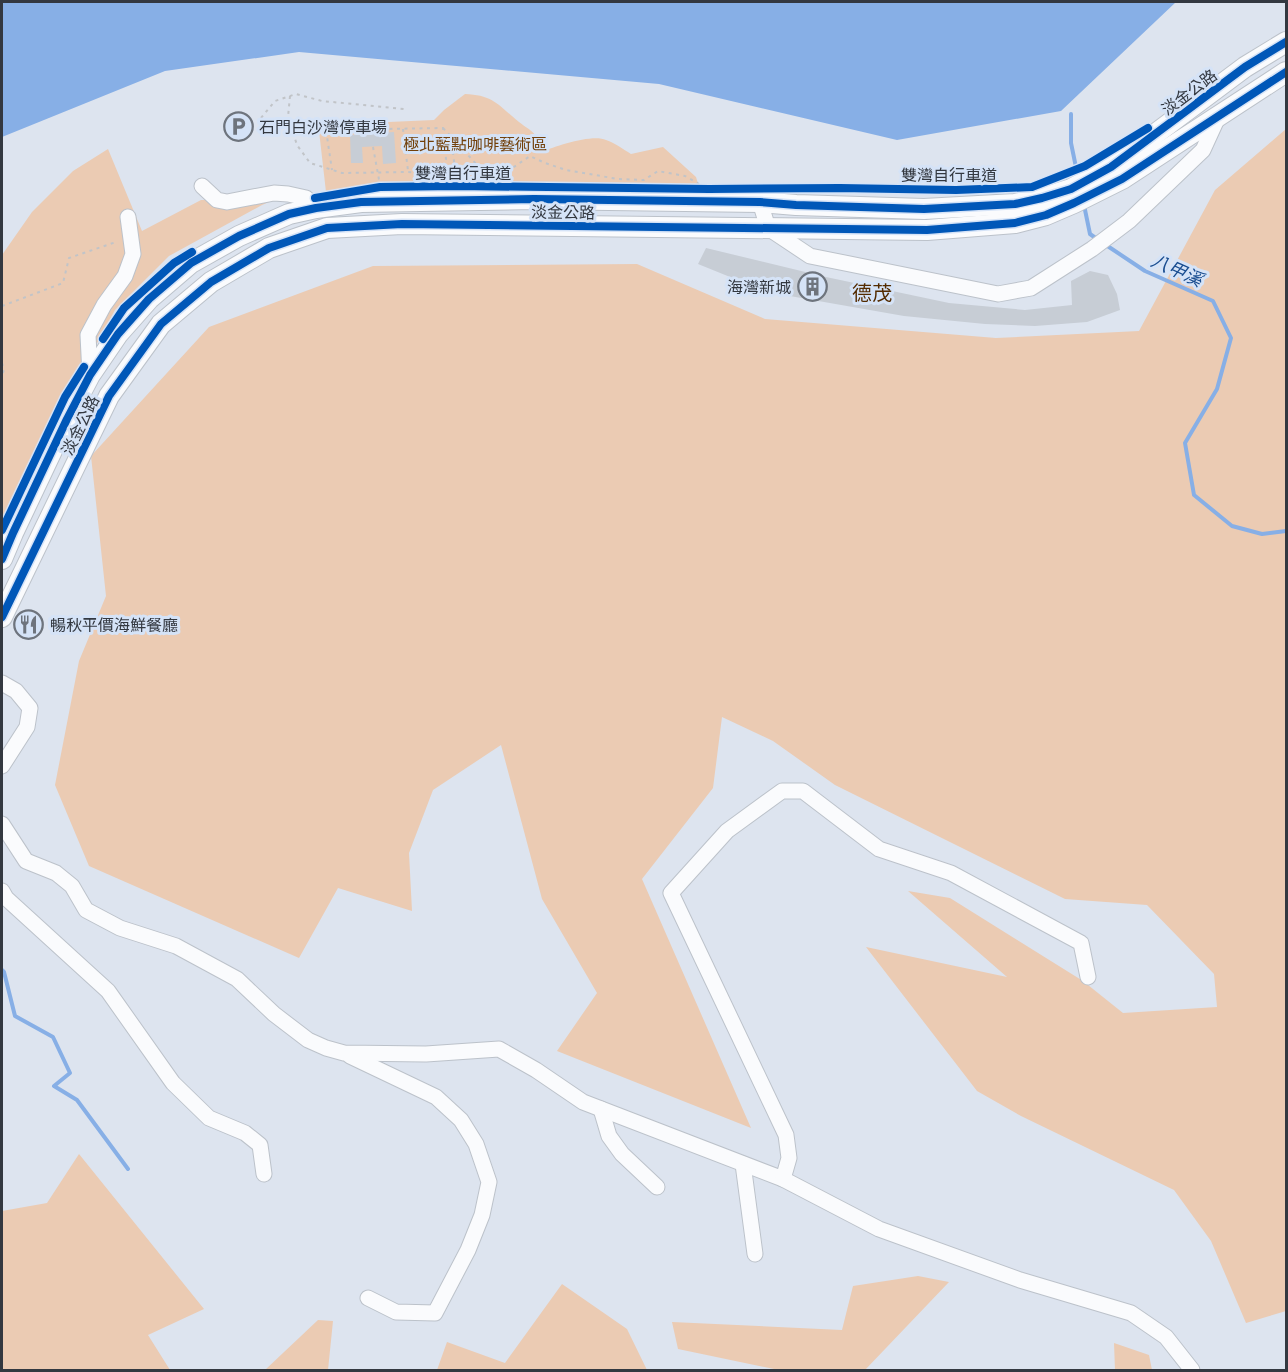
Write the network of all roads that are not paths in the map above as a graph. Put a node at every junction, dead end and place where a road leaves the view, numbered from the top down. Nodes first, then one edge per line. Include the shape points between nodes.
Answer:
1 (1287, 42) edge
2 (1287, 72) edge
3 (1219, 115) junction
4 (1094, 185) junction
5 (202, 186) dead end
6 (1073, 196) junction
7 (760, 202) junction
8 (316, 208) junction
9 (128, 217) dead end
10 (768, 228) junction
11 (90, 375) junction
12 (2, 559) edge
13 (2, 617) edge
14 (2, 683) edge
15 (2, 766) edge
16 (2, 824) edge
17 (2, 891) edge
18 (1088, 977) dead end
19 (344, 1053) junction
20 (602, 1109) junction
21 (743, 1164) junction
22 (264, 1174) dead end
23 (783, 1179) junction
24 (657, 1187) dead end
25 (754, 1254) dead end
26 (369, 1299) dead end
27 (1192, 1371) edge

1 - 4 main road, 淡金公路 via 1245,67 1111,167
2 - 3 main road, 淡金公路
3 - 4 main road, 淡金公路 via 1122,179
3 - 10 street via 1203,150 1130,221 1031,288 998,294 810,256
4 - 6 main road, 淡金公路
5 - 8 street via 217,200 227,202 274,193 306,198
6 - 7 main road, 淡金公路 via 924,209
6 - 10 main road, 淡金公路 via 1046,215 1016,223 927,230
7 - 8 main road, 淡金公路 via 534,199 361,202
7 - 10 street
8 - 11 main road, 淡金公路 via 289,214 191,263 133,316
9 - 11 street via 134,254 125,276 88,335
10 - 13 main road, 淡金公路 via 402,224 327,228 269,248 211,282 161,324 109,396
11 - 12 main road, 淡金公路
14 - 15 street via 16,691 30,708 27,727
16 - 19 street via 26,861 56,873 72,886 86,910 120,928 176,946 237,980 308,1040
17 - 22 street via 108,991 173,1083 209,1118 244,1133 260,1145
18 - 23 street via 1081,943 951,873 879,849 803,791 782,791 726,831 671,893 786,1136 789,1158
19 - 20 street via 426,1054 499,1049 583,1102
19 - 26 street via 436,1097 461,1120 476,1144 489,1182 482,1215 468,1250 435,1313 396,1312
20 - 21 street
20 - 24 street via 609,1136
21 - 23 street
21 - 25 street
23 - 27 street via 879,1229 1020,1280 1131,1313 1166,1337

